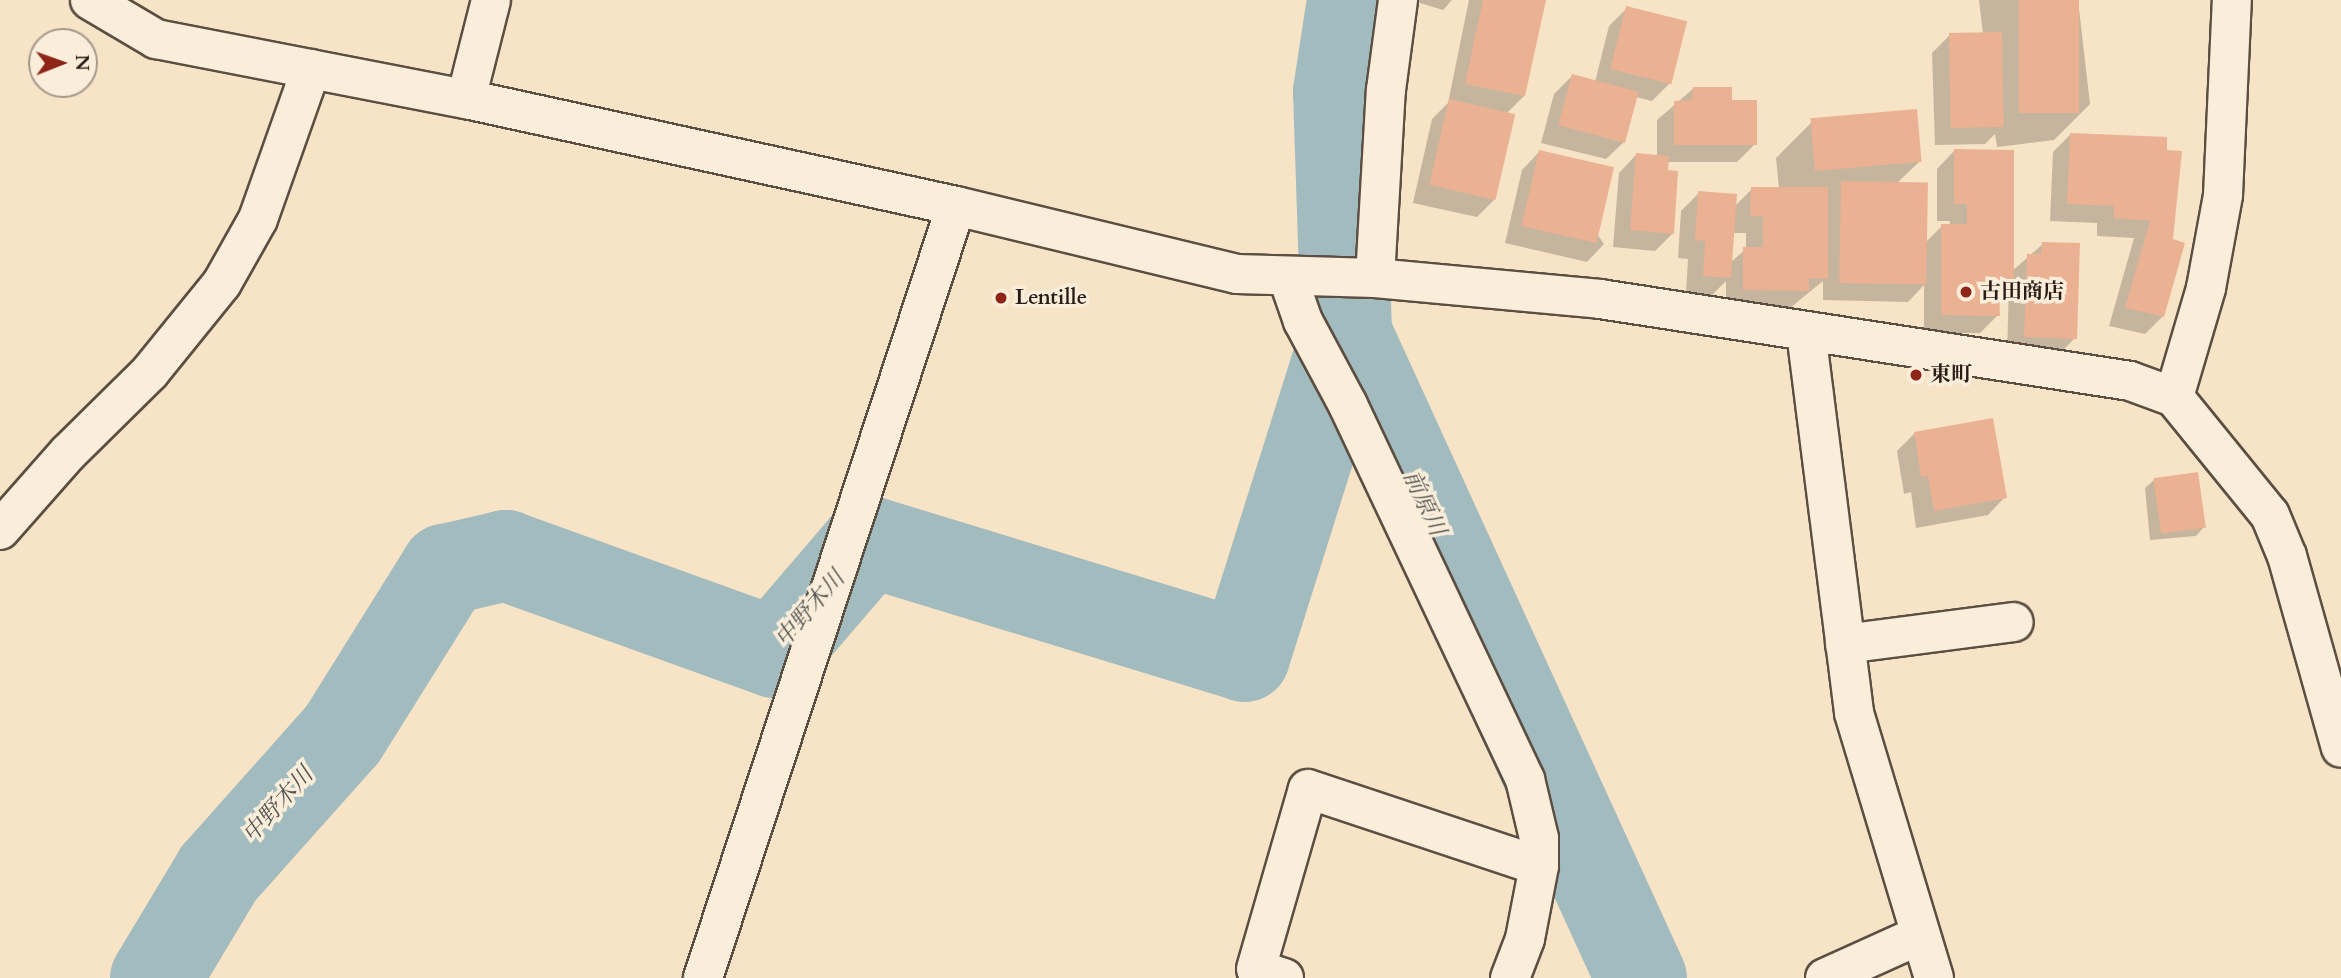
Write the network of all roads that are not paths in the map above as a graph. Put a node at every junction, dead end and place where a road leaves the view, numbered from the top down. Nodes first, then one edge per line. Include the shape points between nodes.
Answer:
1 (90, 0) edge
2 (491, 0) edge
3 (1398, 0) edge
4 (2232, 0) edge
5 (311, 69) junction
6 (466, 99) junction
7 (956, 206) junction
8 (1298, 276) junction
9 (1368, 279) junction
10 (1806, 332) junction
11 (2174, 397) junction
12 (0, 530) edge
13 (2014, 622) dead end
14 (1845, 644) junction
15 (2341, 748) edge
16 (1539, 866) junction
17 (1918, 936) junction
18 (703, 978) edge
19 (1284, 978) edge
20 (1510, 978) edge
21 (1825, 978) edge
22 (1934, 978) edge

1 - 5 street via 156,39
2 - 6 street
3 - 9 street
4 - 11 street via 2222,195 2206,288
5 - 6 street
5 - 12 street via 258,219 222,283 150,372 68,453
6 - 7 street
7 - 8 street via 1237,274
7 - 18 street
8 - 9 street
8 - 16 street via 1303,321 1348,405 1525,779 1539,838
9 - 10 street via 1600,299
10 - 11 street via 2130,381
10 - 14 street
11 - 15 street via 2270,514 2287,556
13 - 14 street
14 - 17 street via 1854,713
16 - 19 street via 1308,789 1256,969
16 - 20 street via 1525,939
17 - 21 street
17 - 22 street

